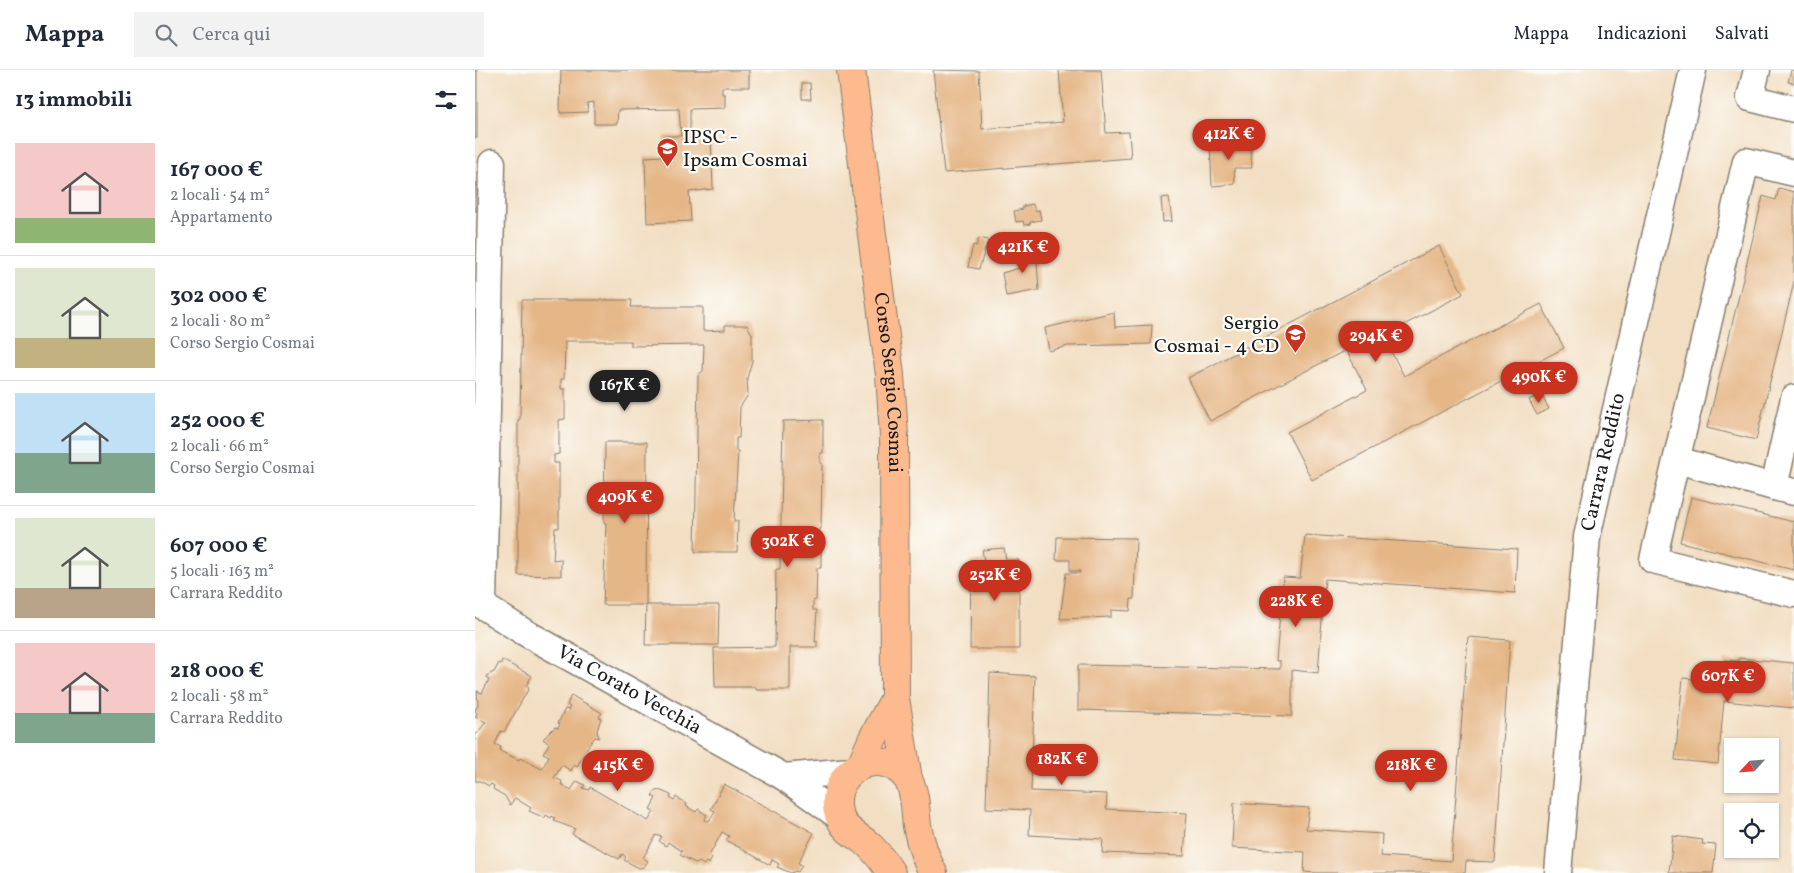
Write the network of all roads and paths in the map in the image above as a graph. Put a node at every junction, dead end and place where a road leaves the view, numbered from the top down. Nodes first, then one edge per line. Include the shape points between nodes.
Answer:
1 (851, 70) edge
2 (1693, 70) edge
3 (1757, 70) edge
4 (1794, 109) edge
5 (492, 164) dead end
6 (1794, 173) edge
7 (1794, 398) edge
8 (1677, 460) junction
9 (1784, 489) edge
10 (1794, 594) edge
11 (479, 604) edge
12 (895, 698) junction
13 (856, 768) junction
14 (784, 777) junction
15 (908, 779) junction
16 (841, 818) junction
17 (1560, 869) edge
18 (891, 873) edge
19 (933, 873) edge

1 - 12 main road, Corso Sergio Cosmai via 890,375 894,436
2 - 17 street, Carrara Reddito via 1587,537
3 - 4 street via 1751,98
5 - 11 street
6 - 8 street via 1746,161
7 - 9 street
8 - 9 street
8 - 10 street via 1653,560
11 - 14 street, Via Corato Vecchia
12 - 13 main road, Corso Sergio Cosmai
12 - 15 main road, Corso Sergio Cosmai
13 - 14 street
13 - 15 main road via 873,761 884,763
13 - 16 main road, Corso Sergio Cosmai via 843,780 839,792
14 - 16 street, Via Corato Vecchia
15 - 19 main road, Corso Sergio Cosmai via 915,801 917,827
16 - 18 main road via 850,833 869,845

